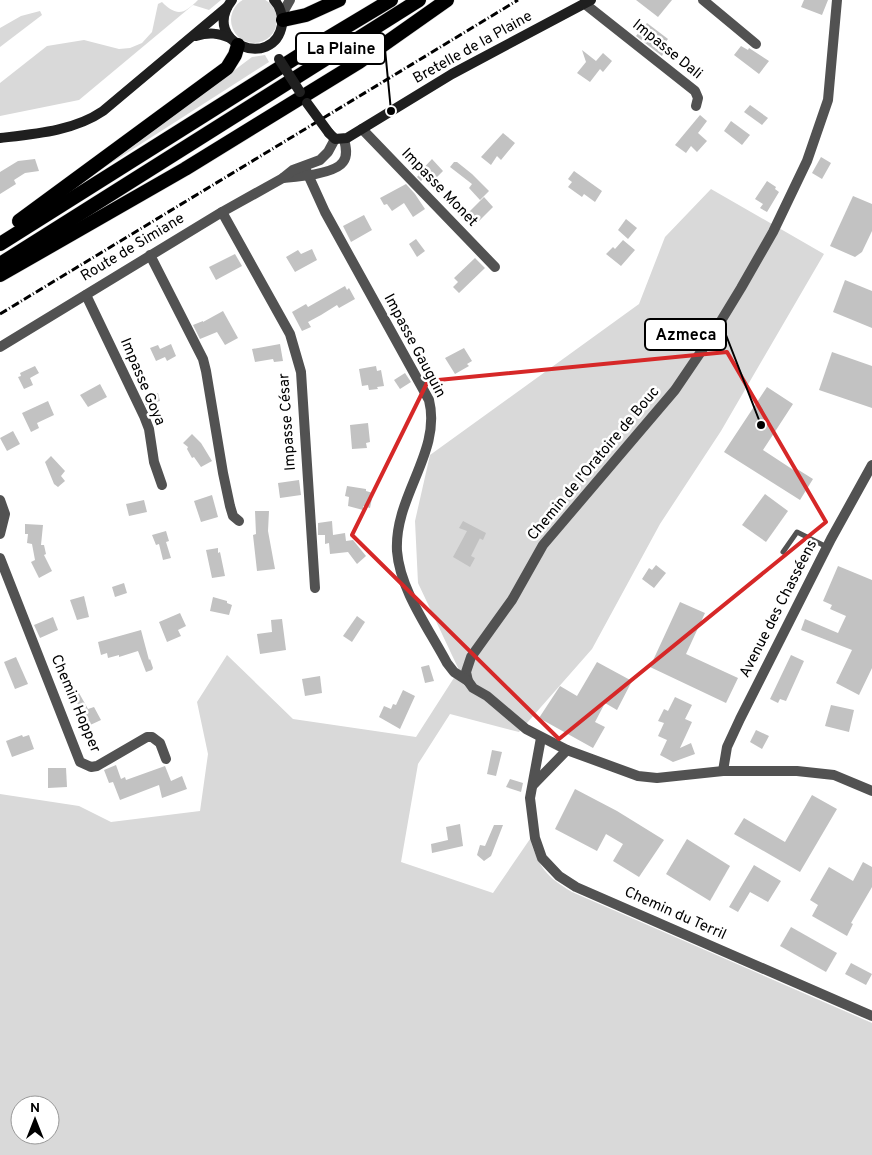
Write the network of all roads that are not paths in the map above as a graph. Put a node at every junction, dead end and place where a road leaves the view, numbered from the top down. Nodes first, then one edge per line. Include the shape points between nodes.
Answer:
1 (274, 0) edge
2 (290, 0) edge
3 (339, 0) edge
4 (390, 0) edge
5 (419, 0) edge
6 (447, 0) edge
7 (703, 0) edge
8 (837, 0) edge
9 (588, 2) edge
10 (230, 4) edge
11 (282, 17) junction
12 (192, 37) junction
13 (234, 42) junction
14 (756, 44) dead end
15 (269, 45) junction
16 (303, 97) junction
17 (696, 106) dead end
18 (362, 129) junction
19 (336, 137) junction
20 (0, 138) edge
21 (306, 171) junction
22 (222, 212) junction
23 (0, 234) edge
24 (0, 244) edge
25 (150, 256) junction
26 (0, 264) edge
27 (495, 267) dead end
28 (0, 275) edge
29 (86, 295) junction
30 (0, 347) edge
31 (872, 465) edge
32 (162, 485) dead end
33 (0, 500) edge
34 (238, 521) dead end
35 (0, 534) edge
36 (826, 547) junction
37 (783, 552) dead end
38 (0, 558) edge
39 (315, 588) dead end
40 (468, 681) junction
41 (541, 738) junction
42 (567, 750) junction
43 (166, 759) dead end
44 (723, 771) junction
45 (533, 785) junction
46 (872, 791) edge
47 (872, 1016) edge

1 - 11 main road
2 - 11 street
3 - 11 highway via 306,15
4 - 24 highway
5 - 26 highway
6 - 16 highway
7 - 14 street
8 - 40 street, Chemin de l'Oratoire de Bouc via 828,100 807,161 773,232 718,326 675,390 543,545 512,600 471,657 466,672
9 - 17 street, Impasse Dali via 695,91 698,98
9 - 18 main road, Bretelle de la Plaine via 452,74
10 - 12 main road
10 - 13 main road via 224,18 225,28
11 - 15 main road via 281,30
12 - 13 main road via 220,34
12 - 20 main road via 90,120
13 - 15 main road via 248,49
13 - 23 highway via 235,55 227,68
15 - 16 main road, bridge
16 - 19 main road, bridge
16 - 28 highway
18 - 19 main road, Bretelle de la Plaine
18 - 27 street, Impasse Monet
19 - 21 street, Route de Simiane via 328,152
19 - 21 street, Route de Simiane via 346,154 342,164 334,169
21 - 22 street, Route de Simiane via 293,170
21 - 40 street, Impasse Gauguin via 325,212 429,400 432,413 430,437 399,520 398,553 406,588 447,663
22 - 25 street, Route de Simiane
22 - 39 street, Impasse César via 290,334 301,372
25 - 29 street, Route de Simiane
25 - 34 street via 203,359 230,506
29 - 30 street, Route de Simiane
29 - 32 street, Impasse Goya via 144,416
31 - 36 street, Avenue des Chasséens
33 - 35 street via 5,514
36 - 37 lane via 798,532
36 - 44 street, Avenue des Chasséens via 740,718 728,747
38 - 43 street, Chemin Hopper via 80,762 98,766 147,737 160,742
40 - 41 street
41 - 42 street
41 - 45 street, Chemin du Terril
42 - 44 street via 638,776 657,778
42 - 45 street
44 - 46 street via 797,770 834,775
45 - 47 street, Chemin du Terril via 530,798 535,838 542,858 559,876 576,887

